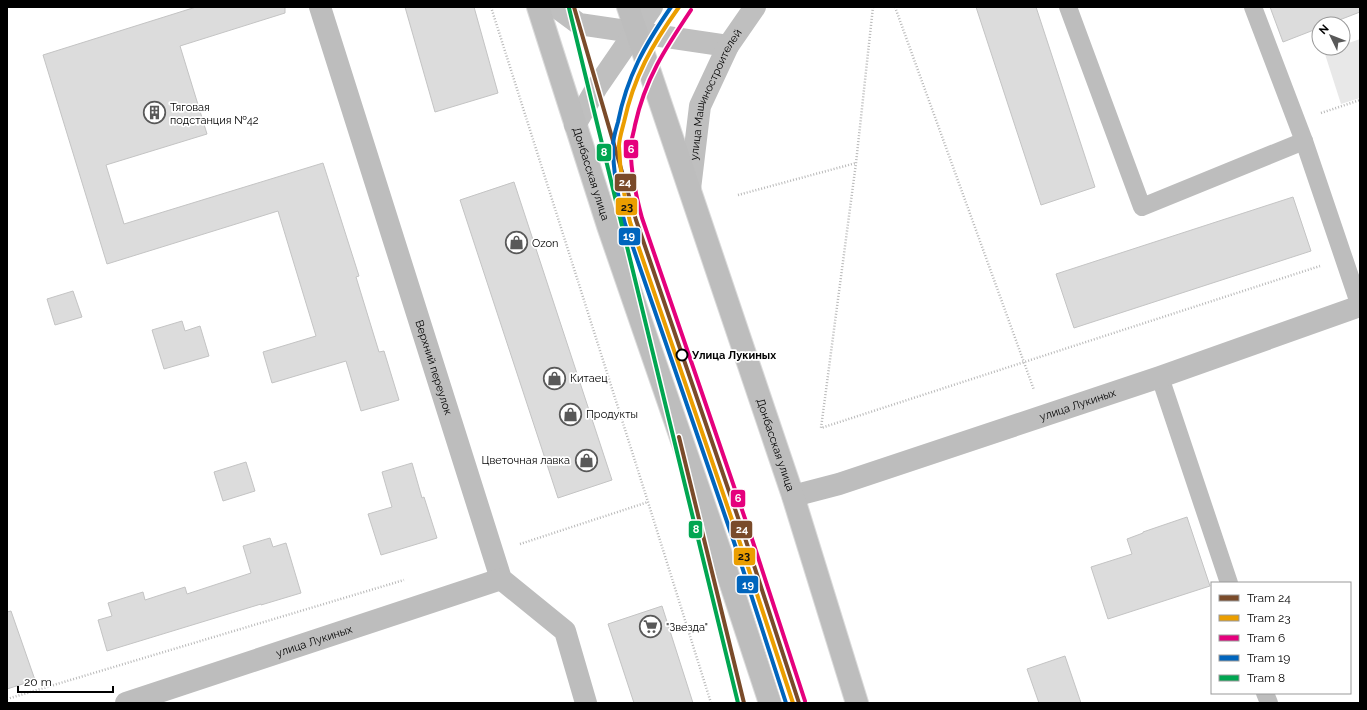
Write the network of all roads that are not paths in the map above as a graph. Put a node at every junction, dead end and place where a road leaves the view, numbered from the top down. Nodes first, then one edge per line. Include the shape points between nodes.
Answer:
1 (320, 7) edge
2 (538, 7) edge
3 (556, 7) edge
4 (628, 7) edge
5 (652, 7) edge
6 (756, 7) edge
7 (1068, 7) edge
8 (1253, 7) edge
9 (636, 32) junction
10 (728, 46) junction
11 (575, 125) junction
12 (1304, 141) junction
13 (690, 189) junction
14 (1360, 306) edge
15 (1160, 377) junction
16 (793, 496) junction
17 (502, 579) junction
18 (1229, 582) edge
19 (126, 703) edge
20 (586, 703) edge
21 (770, 703) edge
22 (857, 703) edge

1 - 17 street, Верхний переулок
2 - 11 street, Донбасская улица
3 - 9 main road via 579,24
4 - 9 street, Донбасская улица
5 - 9 main road
6 - 10 main road, улица Машиностроителей
7 - 12 lane via 1142,207
8 - 12 lane
9 - 10 main road
9 - 11 main road
9 - 13 street, Донбасская улица
10 - 13 main road, улица Машиностроителей via 700,106
11 - 21 street, Донбасская улица
12 - 14 lane
13 - 16 street, Донбасская улица
14 - 15 street, улица Лукиных
15 - 16 street, улица Лукиных via 839,484
15 - 18 lane
16 - 22 street, Донбасская улица
17 - 19 street, улица Лукиных
17 - 20 street via 565,631

